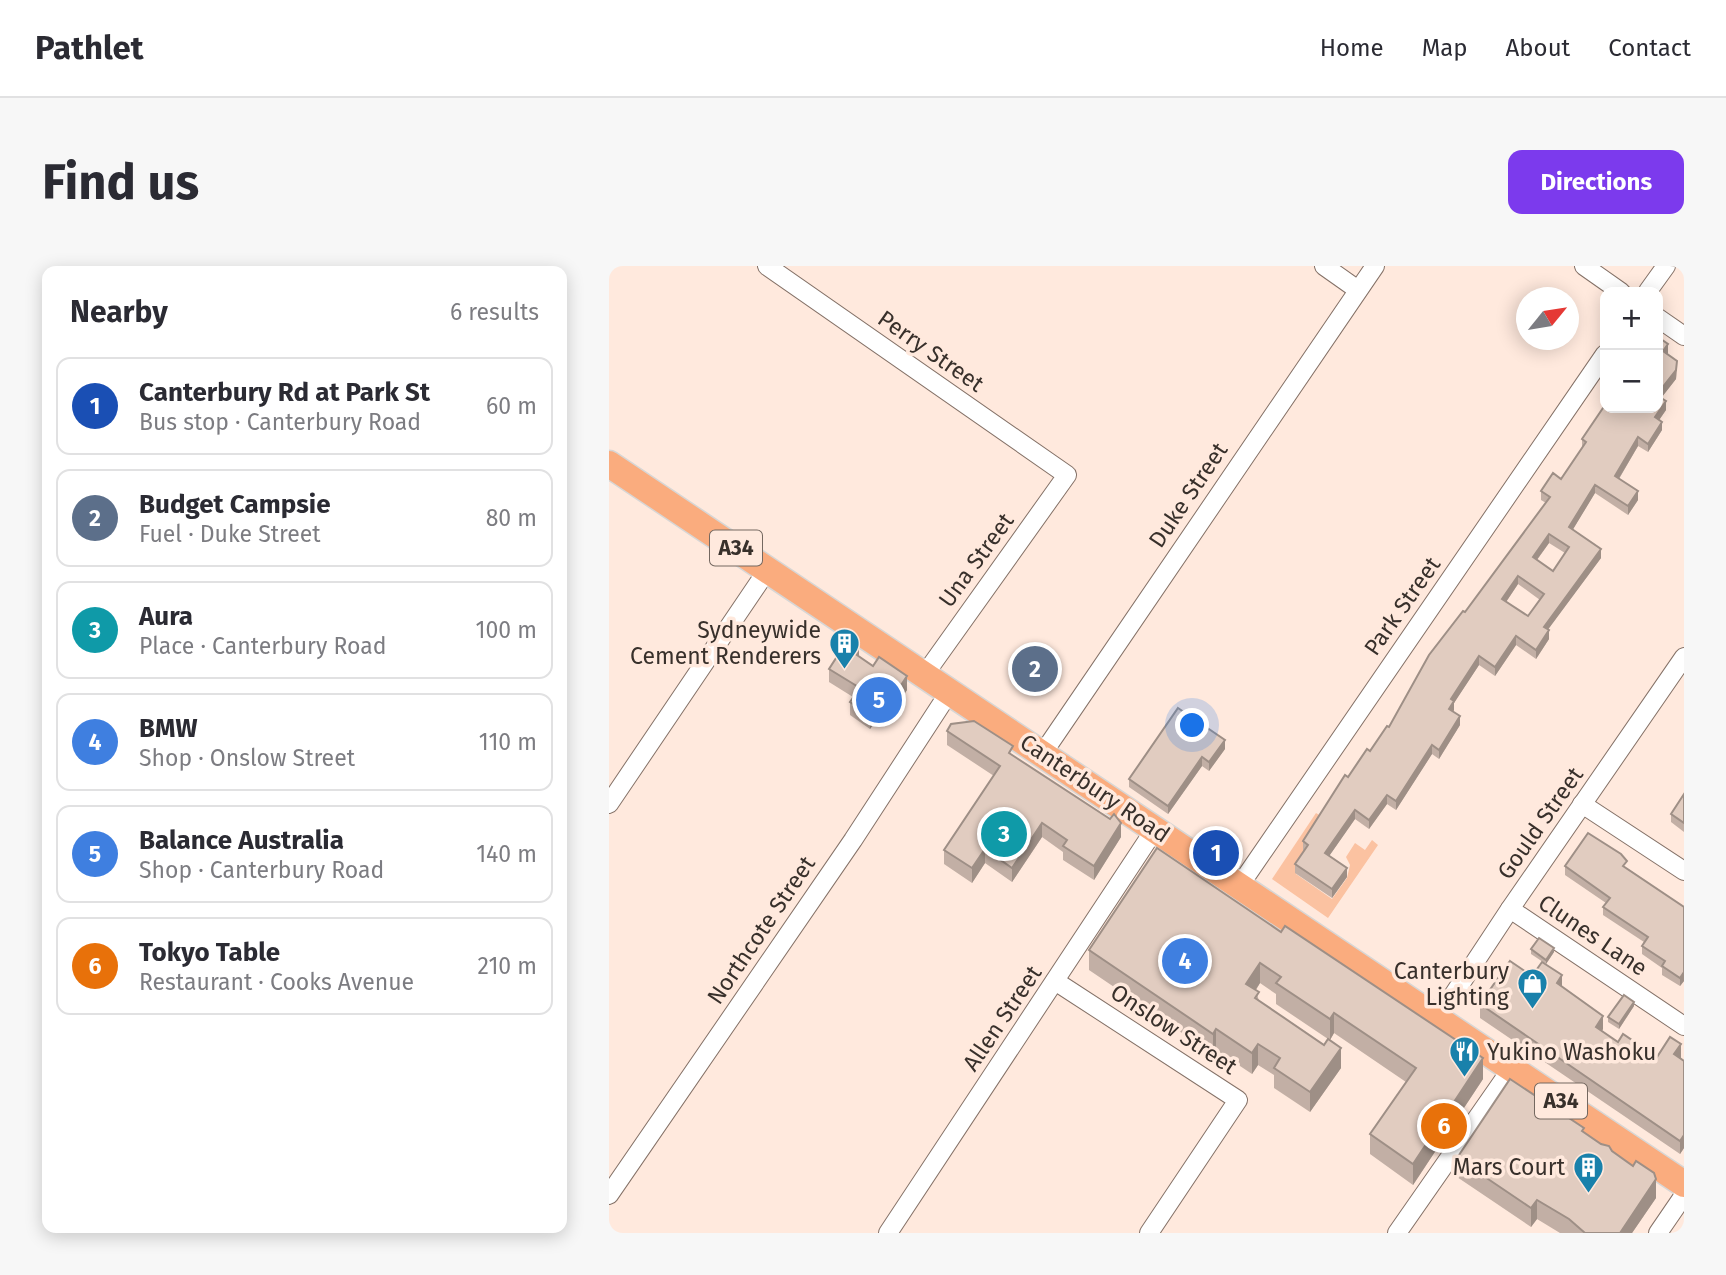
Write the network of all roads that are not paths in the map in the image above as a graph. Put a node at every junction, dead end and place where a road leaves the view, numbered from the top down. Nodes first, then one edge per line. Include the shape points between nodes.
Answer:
1 (767, 266) edge
2 (1324, 266) edge
3 (1375, 266) edge
4 (1584, 266) edge
5 (1666, 266) edge
6 (1614, 287) edge
7 (1652, 287) edge
8 (1358, 290) junction
9 (1663, 321) edge
10 (1684, 336) edge
11 (1600, 361) edge
12 (609, 464) edge
13 (1067, 475) joint
14 (768, 569) junction
15 (1684, 657) edge
16 (925, 674) junction
17 (950, 691) junction
18 (1043, 753) junction
19 (609, 804) edge
20 (1583, 804) junction
21 (1155, 829) junction
22 (1684, 871) edge
23 (1240, 885) junction
24 (1510, 909) junction
25 (1055, 981) junction
26 (1438, 1018) junction
27 (1684, 1026) edge
28 (1511, 1068) junction
29 (1684, 1184) edge
30 (609, 1195) edge
31 (1684, 1195) edge
32 (888, 1233) edge
33 (1149, 1233) edge
34 (1397, 1233) edge
35 (1658, 1233) edge

1 - 13 street, Perry Street
2 - 8 street
3 - 8 street, Duke Street
4 - 6 street
5 - 7 street
8 - 18 street, Duke Street
9 - 10 street
11 - 23 street, Park Street
12 - 14 highway, Canterbury Road / A34
13 - 16 street, Una Street
14 - 16 highway, Canterbury Road / A34
14 - 19 street
15 - 20 street, Gould Street
16 - 17 highway, Canterbury Road / A34
17 - 18 highway, Canterbury Road / A34
17 - 30 street, Northcote Street
18 - 21 highway, Canterbury Road / A34
20 - 22 street
20 - 24 street, Gould Street
21 - 23 highway, Canterbury Road / A34
21 - 25 street, Allen Street
23 - 26 highway, Canterbury Road / A34
24 - 26 street, Gould Street
24 - 27 street, Clunes Lane
25 - 32 street, Allen Street
25 - 33 street, Onslow Street via 1238,1100
26 - 28 highway, Canterbury Road / A34
28 - 29 highway, Canterbury Road / A34
28 - 34 street
31 - 35 street

